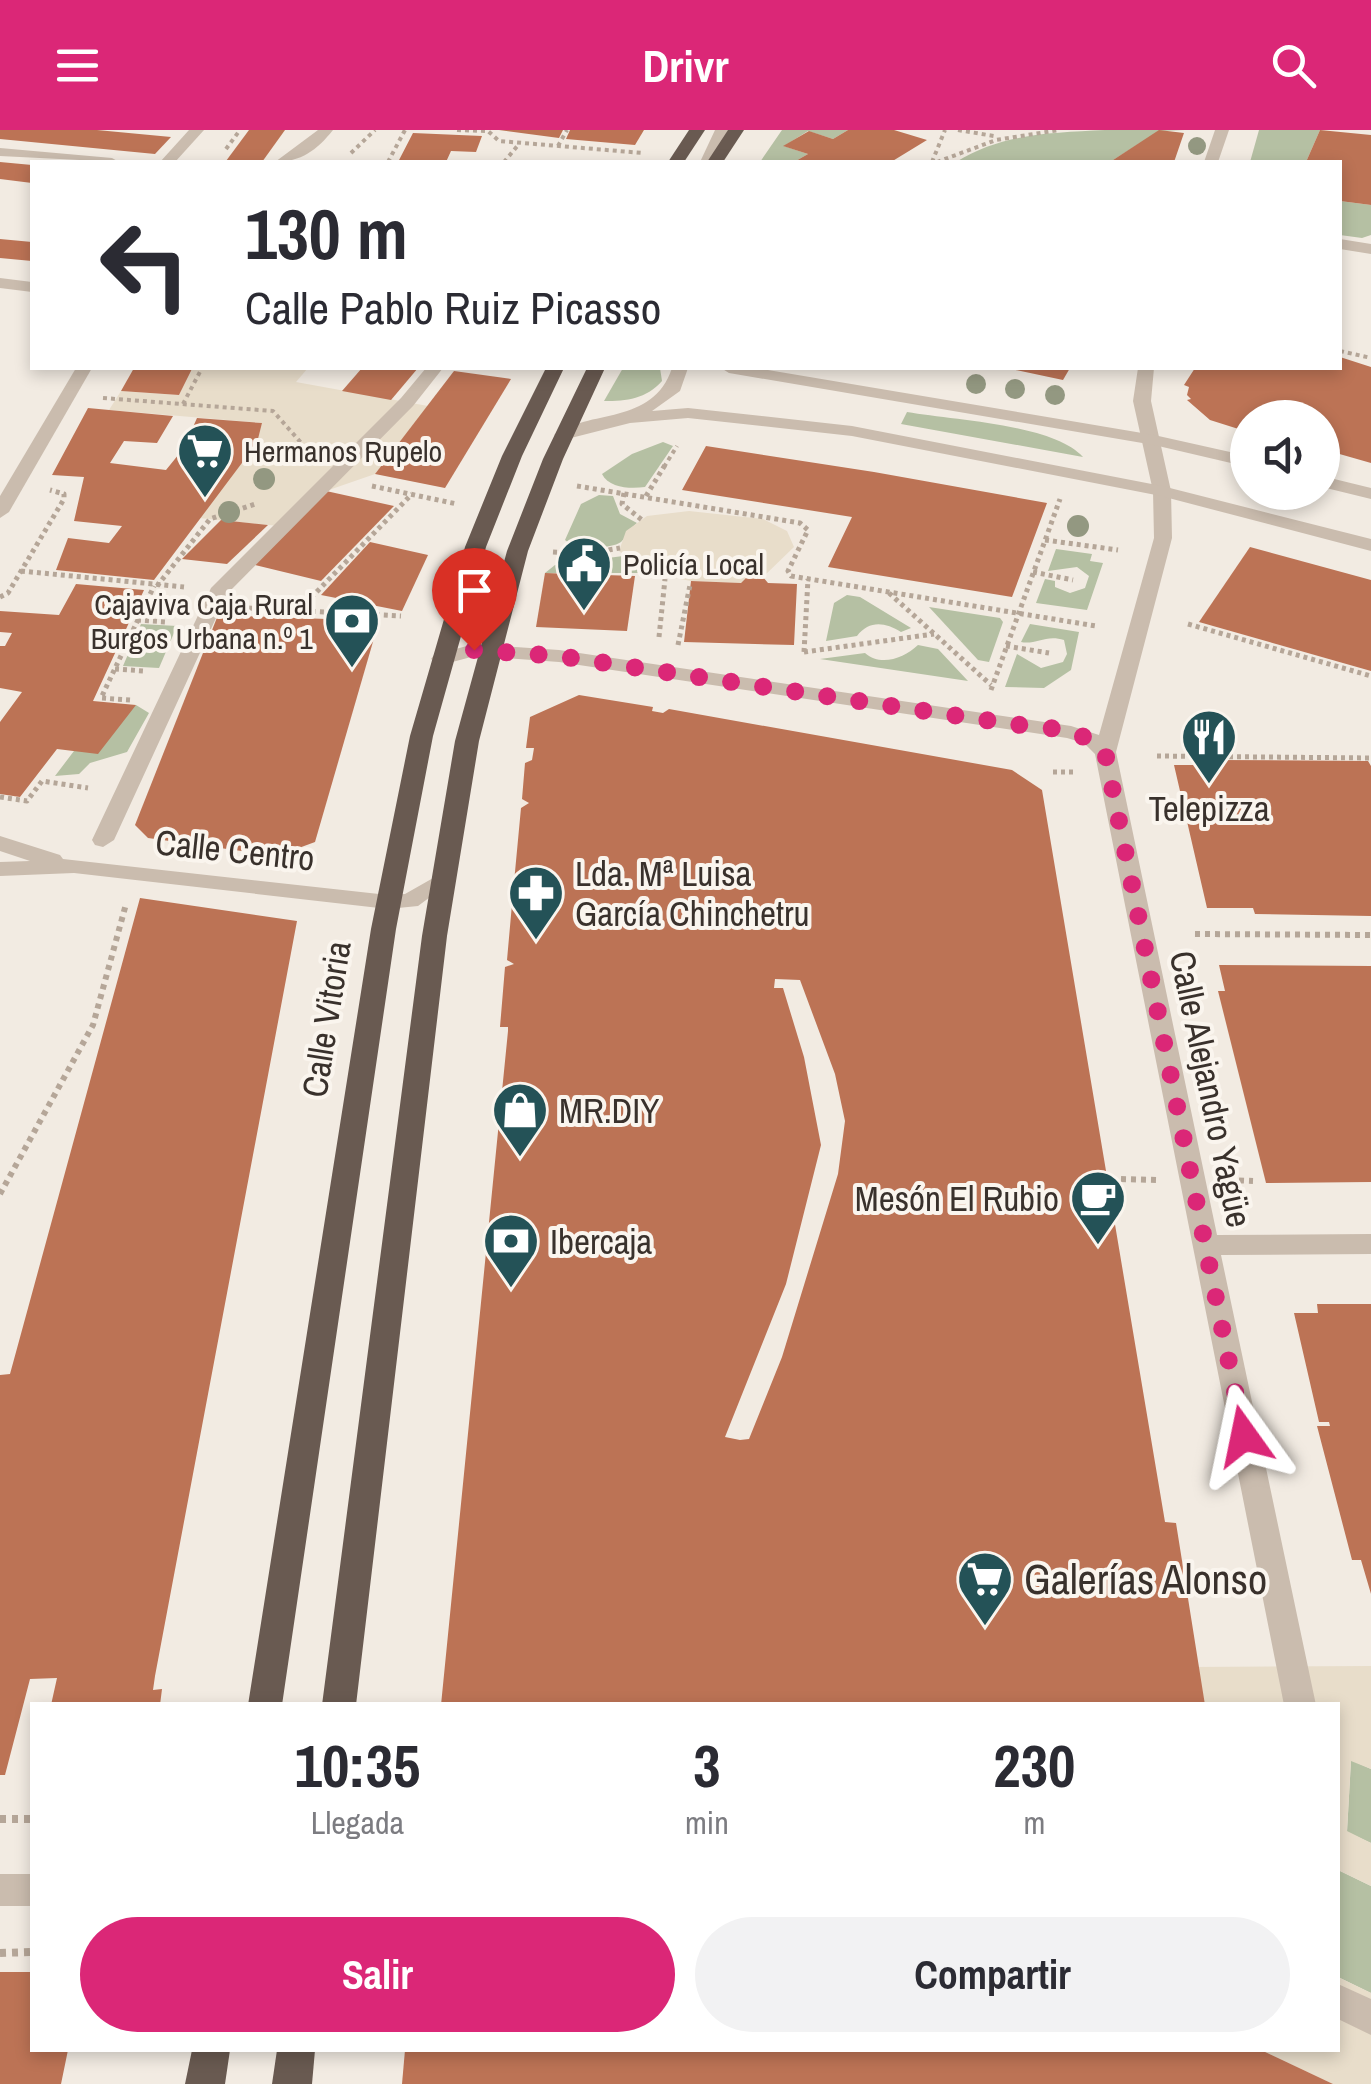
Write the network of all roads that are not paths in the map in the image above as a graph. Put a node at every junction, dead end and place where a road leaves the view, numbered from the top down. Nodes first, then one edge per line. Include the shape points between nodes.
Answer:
1 (196, 130) edge
2 (326, 130) edge
3 (697, 130) edge
4 (722, 130) edge
5 (736, 130) edge
6 (1222, 130) edge
7 (0, 152) edge
8 (90, 160) edge
9 (169, 160) edge
10 (286, 160) edge
11 (677, 160) edge
12 (708, 160) edge
13 (716, 160) edge
14 (1212, 160) edge
15 (1342, 244) edge
16 (1371, 249) edge
17 (0, 284) edge
18 (30, 287) edge
19 (83, 370) edge
20 (433, 370) edge
21 (554, 370) edge
22 (595, 370) edge
23 (679, 370) edge
24 (736, 370) edge
25 (1146, 370) edge
26 (863, 411) junction
27 (630, 418) junction
28 (563, 435) junction
29 (1154, 440) junction
30 (1230, 458) edge
31 (1340, 486) edge
32 (1162, 490) junction
33 (1371, 494) edge
34 (0, 512) edge
35 (1371, 545) edge
36 (486, 650) junction
37 (441, 659) junction
38 (1105, 752) junction
39 (103, 840) dead end
40 (0, 843) edge
41 (74, 866) junction
42 (0, 869) edge
43 (442, 880) junction
44 (388, 902) junction
45 (1204, 1244) junction
46 (1371, 1244) edge
47 (265, 1702) edge
48 (339, 1702) edge
49 (1299, 1702) edge
50 (0, 1890) edge
51 (30, 1890) edge
52 (1340, 2003) edge
53 (1371, 2018) edge
54 (211, 2052) edge
55 (296, 2052) edge
56 (205, 2084) edge
57 (292, 2084) edge

1 - 9 street
2 - 10 street
3 - 11 highway
4 - 12 street
5 - 13 highway
6 - 14 street
7 - 8 street
15 - 16 street
17 - 18 street
19 - 34 street
20 - 39 street via 216,598
21 - 37 highway, Calle Vitoria via 488,521
22 - 28 highway
23 - 27 street via 674,387
24 - 26 street
25 - 29 street, Calle Alejandro Yagüe via 1142,400
26 - 27 street
26 - 29 street
26 - 32 street
27 - 28 street
28 - 36 highway via 516,549
29 - 30 street
29 - 32 street, Calle Alejandro Yagüe
31 - 33 street
32 - 35 street
32 - 38 street, Calle Alejandro Yagüe via 1163,538
36 - 37 street
36 - 38 street via 1071,732
36 - 43 highway
37 - 44 highway, Calle Vitoria
38 - 45 street, Calle Alejandro Yagüe
40 - 41 street
41 - 42 street
41 - 44 street, Calle Centro
43 - 44 street via 410,900
43 - 48 highway
44 - 47 highway, Calle Vitoria
45 - 46 street
45 - 49 street, Calle Alejandro Yagüe
50 - 51 street
52 - 53 street
54 - 56 highway
55 - 57 highway

